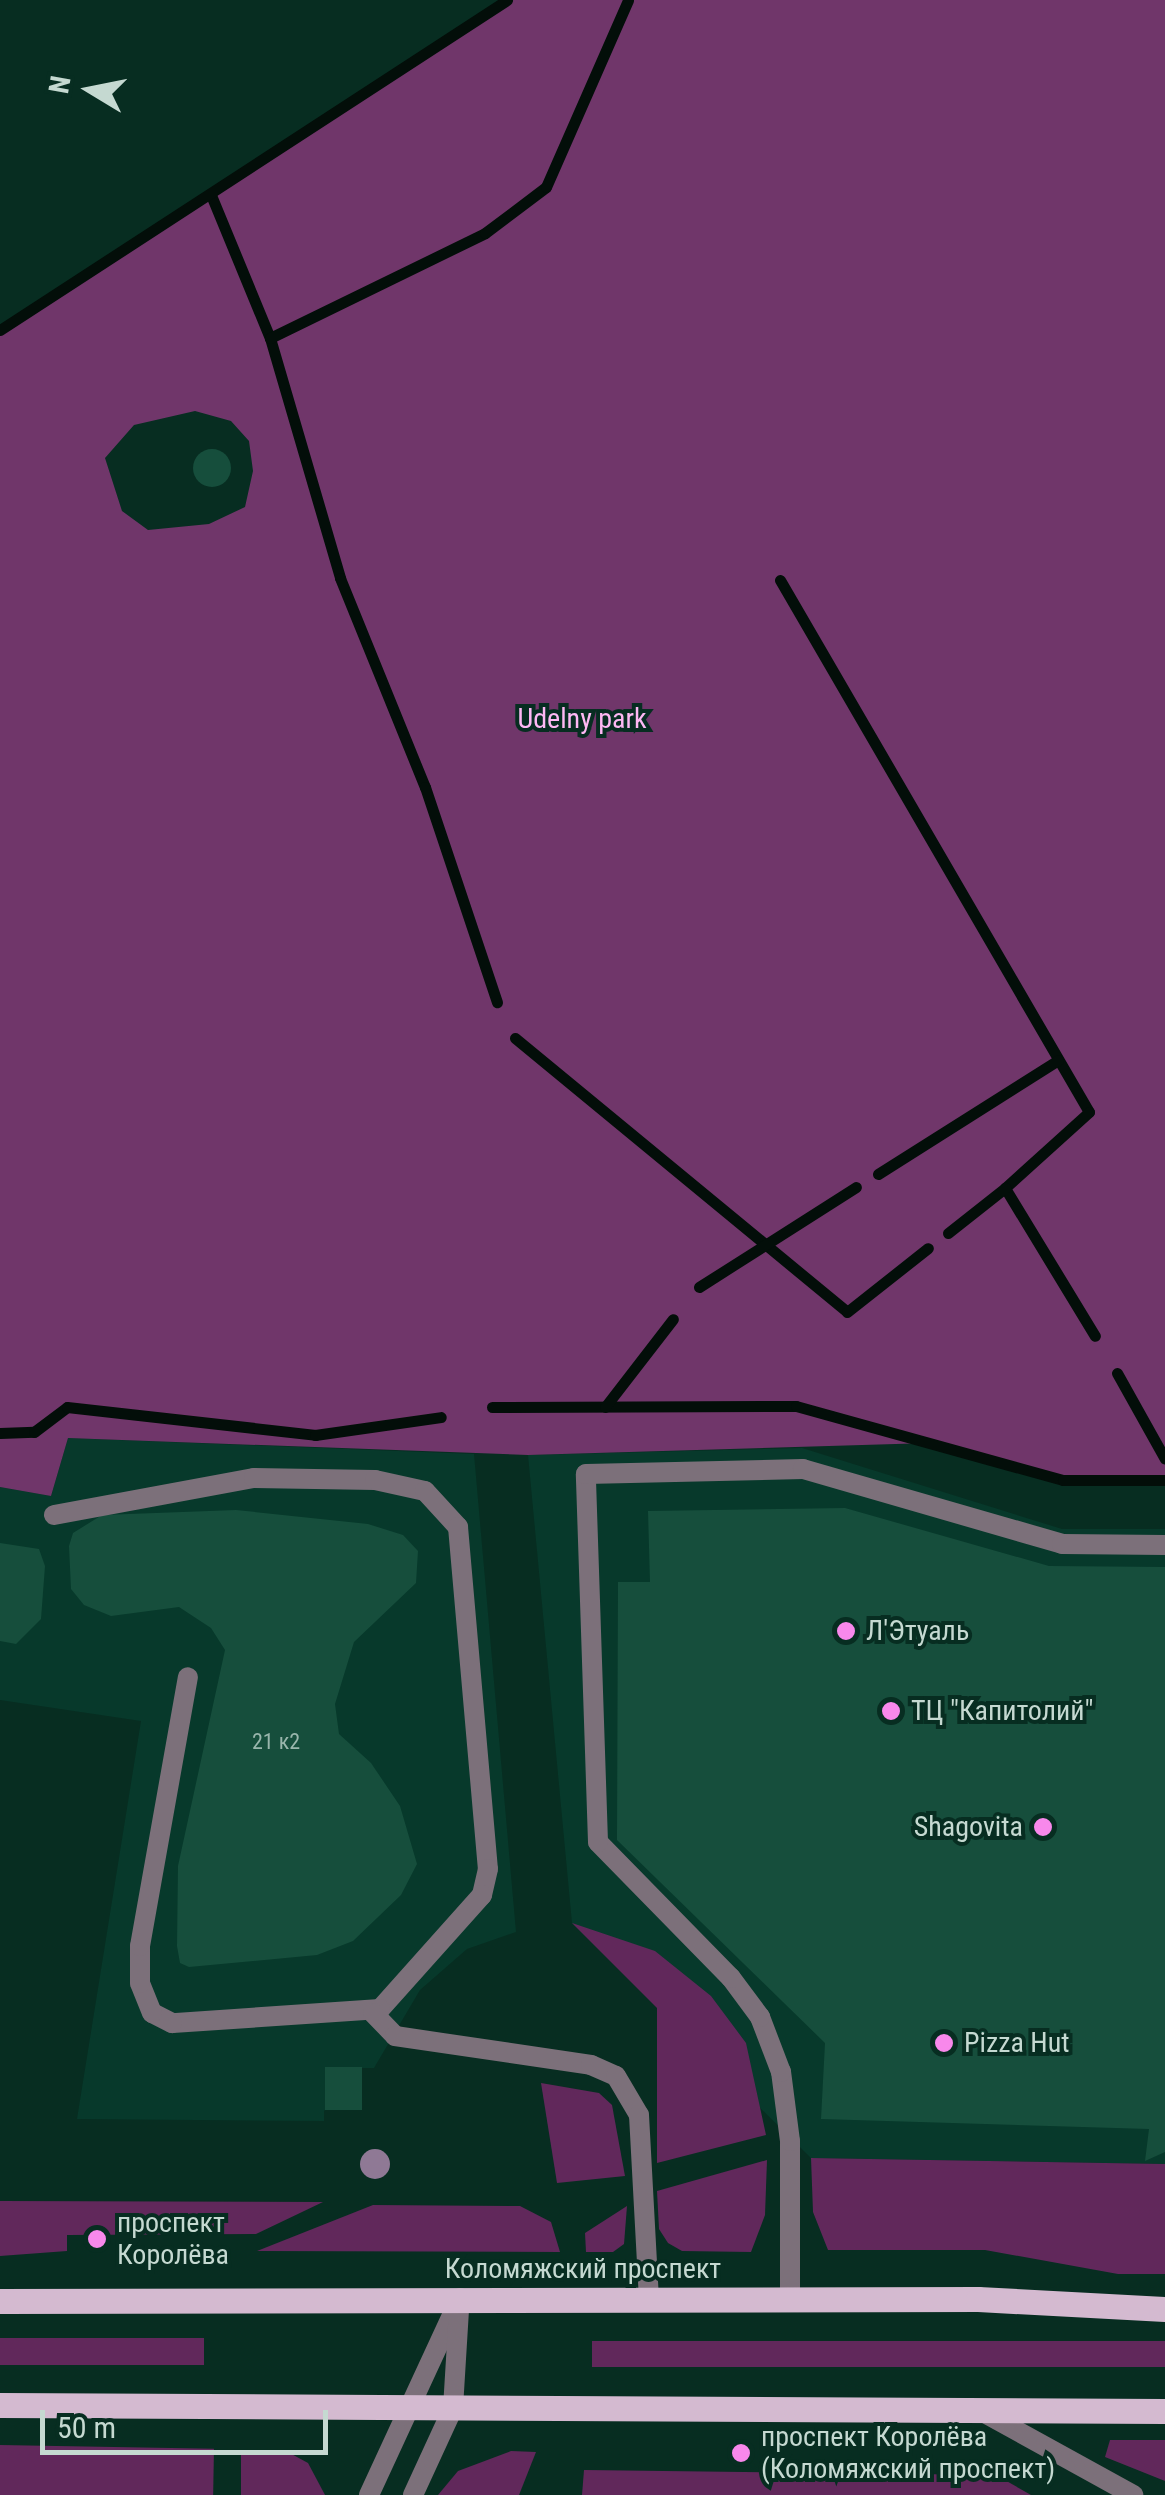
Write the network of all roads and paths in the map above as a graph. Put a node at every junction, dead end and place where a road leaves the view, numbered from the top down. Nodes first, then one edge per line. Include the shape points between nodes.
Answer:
1 (54, 1515) dead end
2 (1165, 1545) edge
3 (188, 1677) dead end
4 (373, 2012) junction
5 (460, 2298) junction
6 (649, 2299) junction
7 (790, 2300) junction
8 (0, 2301) edge
9 (1165, 2309) edge
10 (0, 2405) edge
11 (408, 2408) junction
12 (453, 2408) junction
13 (980, 2410) junction
14 (1165, 2411) edge
15 (369, 2495) edge
16 (413, 2495) edge
17 (1133, 2495) edge

1 - 4 street via 254,1478 374,1480 425,1491 458,1528 488,1869 482,1895
2 - 7 street via 1062,1544 804,1469 586,1474 598,1842 731,1978 760,2018 782,2072 790,2141
3 - 4 street via 140,1946 140,1983 152,2014 172,2023
4 - 6 street via 395,2036 591,2065 623,2084 639,2115
5 - 6 main road, Коломяжский проспект
5 - 8 main road, Коломяжский проспект
5 - 11 street
5 - 12 street
6 - 7 main road, Коломяжский проспект
7 - 9 main road, Коломяжский проспект
10 - 11 main road
11 - 12 main road
11 - 15 street
12 - 13 main road
12 - 16 street
13 - 14 main road
13 - 17 street

